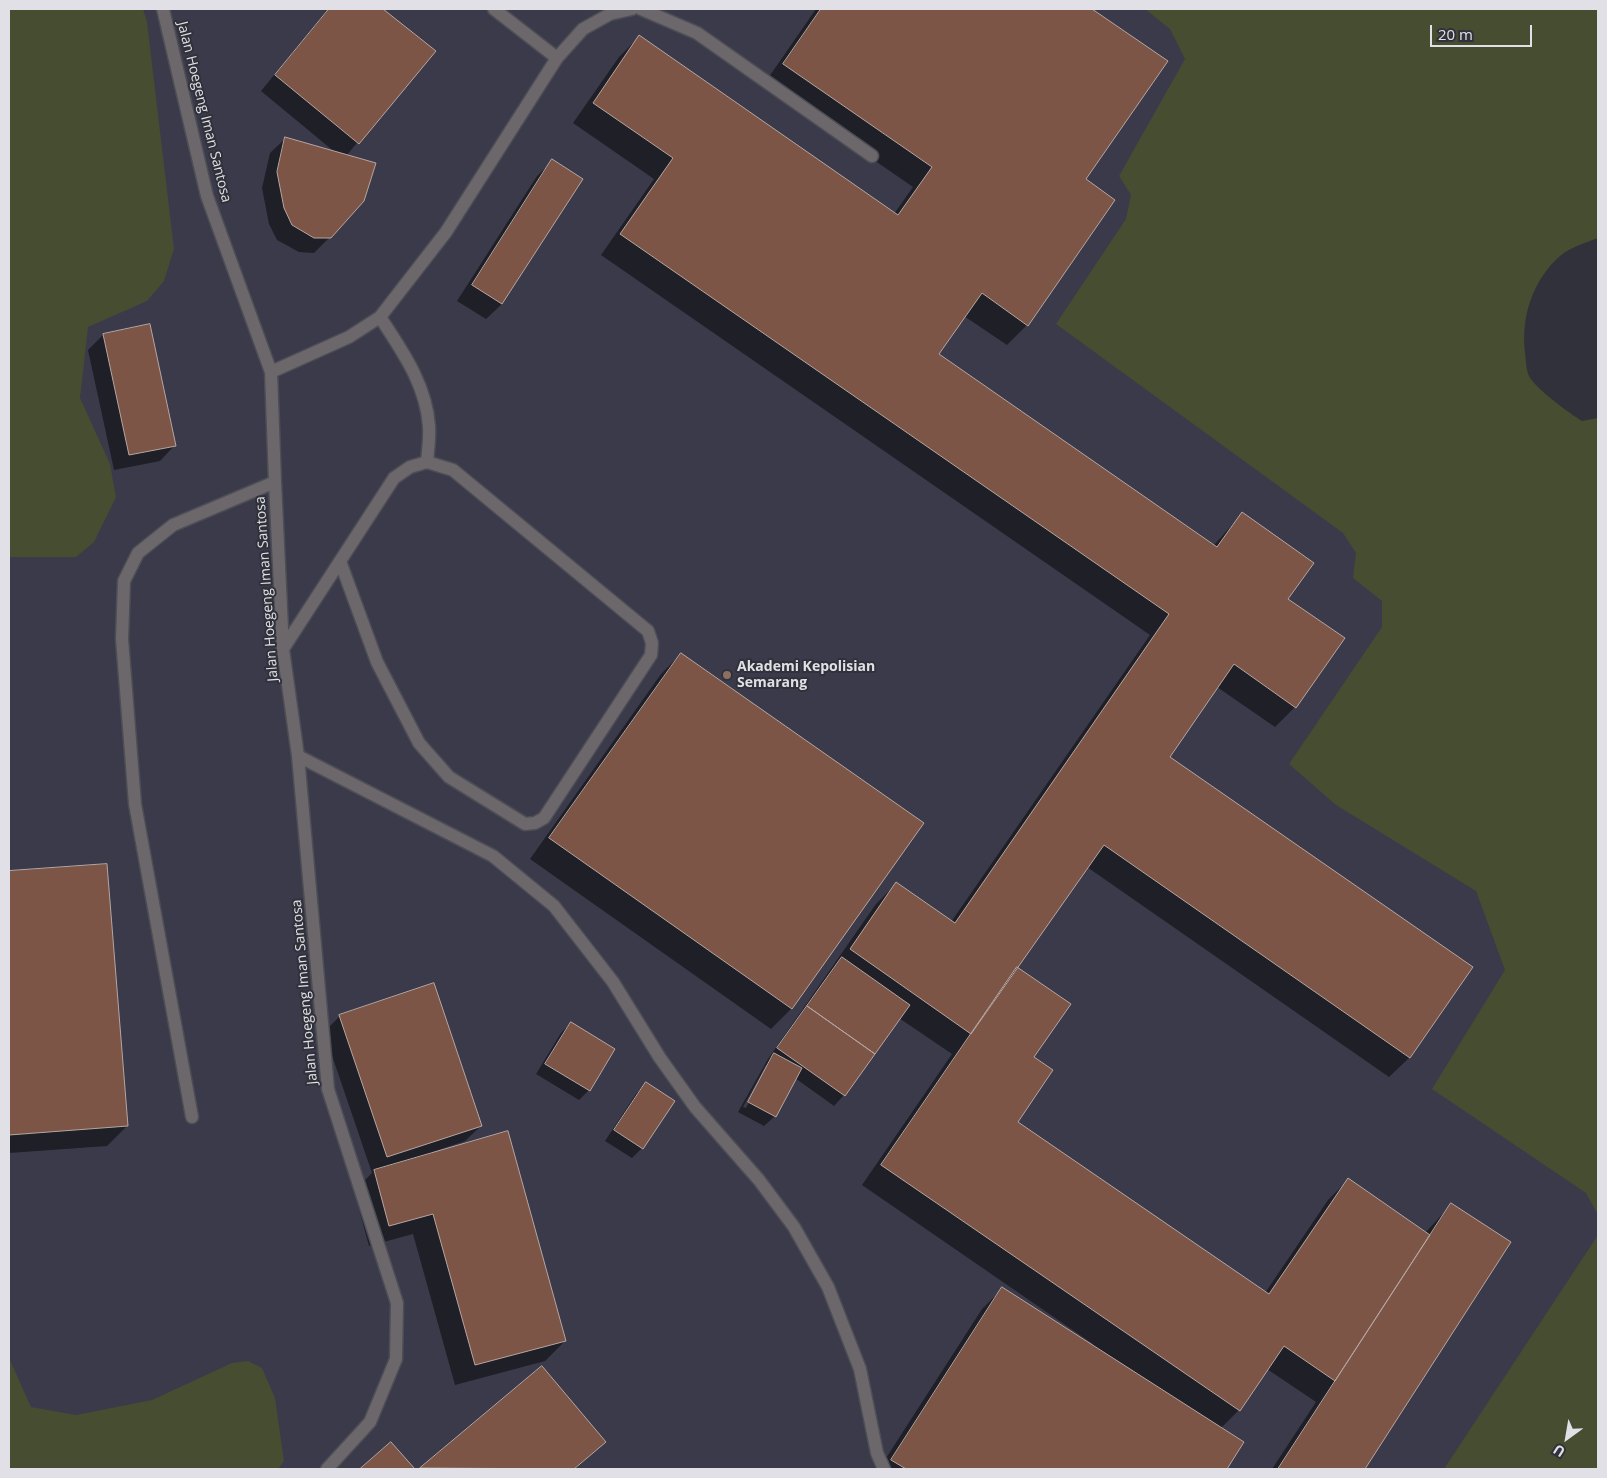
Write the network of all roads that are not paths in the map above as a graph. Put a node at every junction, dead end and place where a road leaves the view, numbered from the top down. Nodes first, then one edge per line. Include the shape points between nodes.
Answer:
1 (164, 9) edge
2 (494, 9) edge
3 (632, 9) edge
4 (641, 9) edge
5 (557, 58) junction
6 (872, 156) dead end
7 (380, 317) junction
8 (270, 372) junction
9 (427, 462) junction
10 (275, 482) junction
11 (340, 561) junction
12 (283, 649) junction
13 (298, 756) junction
14 (192, 1116) dead end
15 (328, 1469) edge
16 (884, 1469) edge

1 - 8 lane, Jalan Hoegeng Iman Santosa via 207,196
2 - 5 lane
3 - 5 lane via 610,14 582,29
4 - 6 lane via 697,33
5 - 7 lane via 446,232
7 - 8 lane via 349,337
7 - 9 lane via 410,363 424,396 429,427
8 - 10 lane, Jalan Hoegeng Iman Santosa
9 - 11 lane via 410,467 394,478
9 - 11 lane via 453,470 648,631 652,643 651,655 544,818 525,824 449,777 419,743 377,662
10 - 12 lane, Jalan Hoegeng Iman Santosa
10 - 14 lane, Jalan Hoegeng Iman Santosa via 173,525 138,553 124,582 122,639 135,804
11 - 12 lane
12 - 13 lane, Jalan Hoegeng Iman Santosa
13 - 15 lane, Jalan Hoegeng Iman Santosa via 328,1089 397,1303 396,1359 370,1422
13 - 16 lane via 493,856 554,906 613,982 695,1107 759,1180 794,1226 828,1286 860,1369 877,1453

